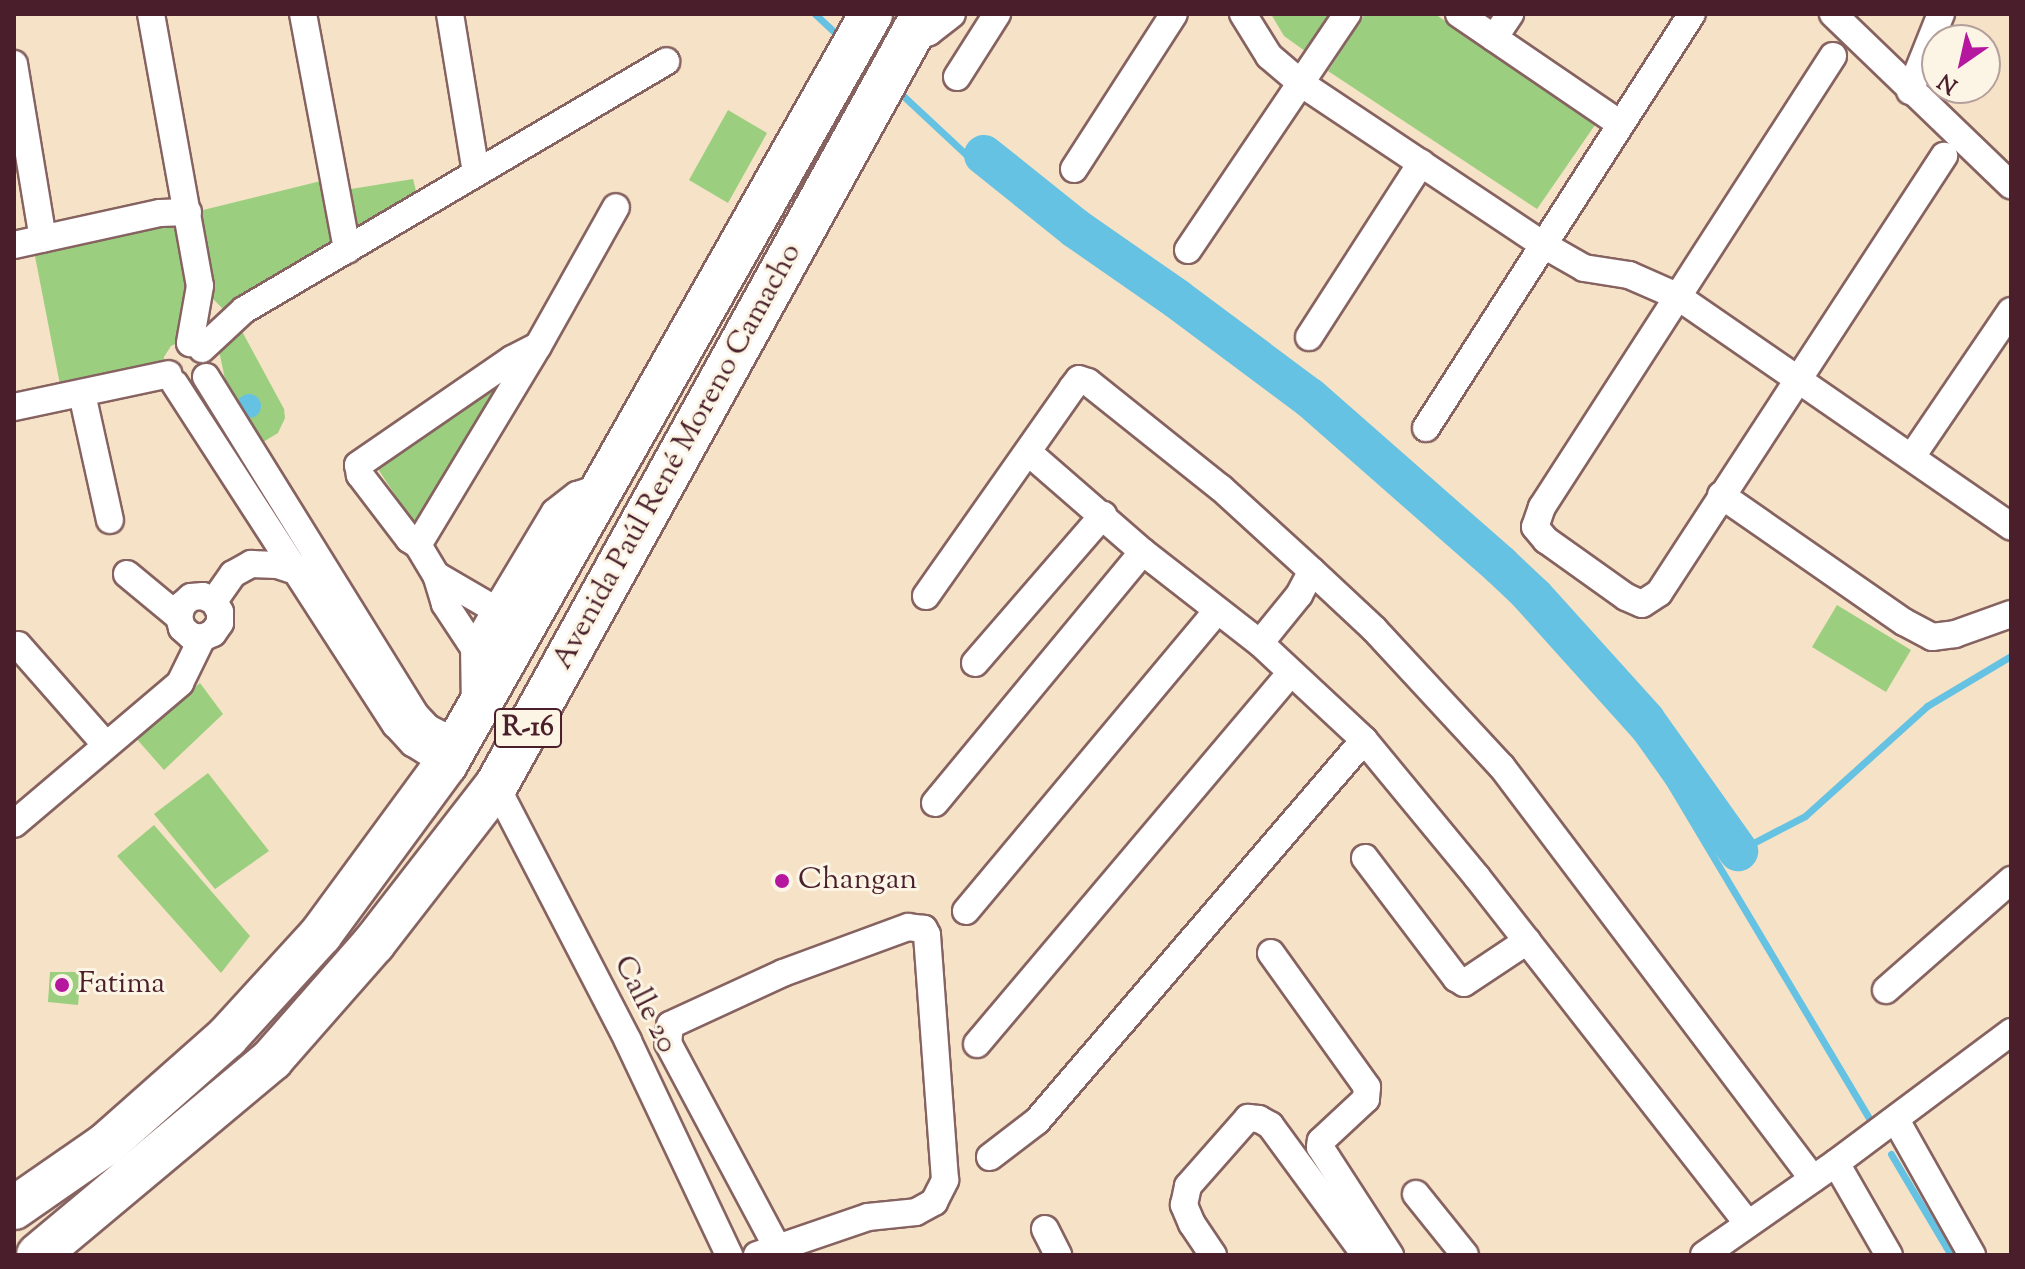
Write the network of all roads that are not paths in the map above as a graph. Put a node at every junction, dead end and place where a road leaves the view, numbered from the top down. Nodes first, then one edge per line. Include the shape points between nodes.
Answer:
1 (151, 14) edge
2 (303, 14) edge
3 (450, 14) edge
4 (952, 14) edge
5 (997, 14) edge
6 (1174, 14) edge
7 (1243, 14) edge
8 (1347, 14) edge
9 (1459, 14) edge
10 (1510, 14) edge
11 (1692, 14) edge
12 (1833, 14) edge
13 (1941, 14) edge
14 (858, 36) edge
15 (1494, 38) junction
16 (901, 53) edge
17 (1833, 56) dead end
18 (666, 61) dead end
19 (14, 64) edge
20 (957, 77) dead end
21 (1302, 84) junction
22 (1910, 91) junction
23 (1619, 123) junction
24 (1944, 156) dead end
25 (1421, 163) junction
26 (1074, 169) dead end
27 (476, 173) junction
28 (2011, 185) edge
29 (616, 207) dead end
30 (188, 212) junction
31 (43, 239) junction
32 (1542, 244) junction
33 (14, 245) edge
34 (347, 250) junction
35 (1188, 250) dead end
36 (1677, 296) junction
37 (2011, 311) edge
38 (1309, 337) dead end
39 (196, 346) junction
40 (538, 346) junction
41 (206, 377) junction
42 (1798, 378) junction
43 (172, 379) junction
44 (82, 394) junction
45 (14, 407) edge
46 (1426, 428) dead end
47 (1028, 452) junction
48 (1913, 455) junction
49 (605, 486) junction
50 (1721, 495) junction
51 (1103, 515) junction
52 (110, 520) dead end
53 (2011, 526) edge
54 (418, 545) junction
55 (1143, 552) junction
56 (308, 567) junction
57 (1312, 571) junction
58 (127, 574) dead end
59 (436, 575) junction
60 (926, 596) dead end
61 (214, 601) junction
62 (496, 610) junction
63 (1217, 611) junction
64 (2011, 614) edge
65 (179, 617) junction
66 (202, 638) junction
67 (1260, 643) junction
68 (18, 645) dead end
69 (474, 648) junction
70 (975, 663) dead end
71 (1290, 674) junction
72 (1364, 740) junction
73 (460, 742) junction
74 (105, 744) junction
75 (496, 786) junction
76 (935, 803) dead end
77 (14, 824) edge
78 (1365, 858) dead end
79 (2011, 880) edge
80 (966, 911) dead end
81 (1527, 941) junction
82 (1271, 953) dead end
83 (1886, 990) dead end
84 (2011, 1032) edge
85 (977, 1044) dead end
86 (1896, 1120) junction
87 (990, 1157) dead end
88 (1836, 1163) junction
89 (1813, 1179) junction
90 (1416, 1194) dead end
91 (14, 1208) edge
92 (1748, 1224) junction
93 (1045, 1229) dead end
94 (767, 1251) edge
95 (720, 1252) edge
96 (37, 1255) edge
97 (1058, 1255) edge
98 (1213, 1255) edge
99 (1365, 1255) edge
100 (1390, 1255) edge
101 (1465, 1255) edge
102 (1704, 1255) edge
103 (1889, 1255) edge
104 (1972, 1255) edge

1 - 30 street
2 - 34 street
3 - 27 street
4 - 16 street
5 - 20 street
6 - 26 street
7 - 21 street via 1269,56
8 - 21 street
9 - 15 street
10 - 15 street
11 - 23 street
12 - 22 street
13 - 22 street
14 - 49 main road, Avenida Paúl René Moreno Camacho / R-16
15 - 23 street
16 - 75 main road, Avenida Paúl René Moreno Camacho / R-16
17 - 36 street
18 - 27 street
19 - 31 street
21 - 25 street
21 - 35 street
22 - 28 street
23 - 32 street
24 - 42 street
25 - 32 street
25 - 38 street
27 - 34 street
29 - 40 street
30 - 31 street via 160,213
30 - 39 street via 200,286
31 - 33 street
32 - 36 street via 1584,268 1629,275
32 - 46 street
34 - 39 street via 244,310
36 - 42 street
36 - 50 street via 1542,507 1535,527 1557,548 1642,604 1659,593
37 - 48 street
39 - 41 street via 208,358
39 - 43 street via 173,348 168,355
40 - 54 street
40 - 54 street via 358,465 360,475
41 - 43 street via 194,385
41 - 56 street
42 - 48 street
42 - 50 street
43 - 44 street
43 - 56 street
44 - 45 street
44 - 52 street
47 - 51 street
47 - 57 street via 1079,379 1088,382 1221,488
47 - 60 street
48 - 53 street
49 - 62 street via 577,495 555,512
49 - 73 main road, Avenida Paúl René Moreno Camacho / R-16
50 - 64 street via 1932,637
51 - 55 street
51 - 70 street
54 - 59 street
55 - 63 street
55 - 76 street
56 - 61 street via 251,564 233,574
56 - 73 street via 414,713 428,728
57 - 67 street
57 - 89 street via 1374,629 1502,767
58 - 65 street
59 - 62 street
59 - 69 street via 445,604
61 - 65 street via 191,597
61 - 66 street via 220,623
62 - 69 street
63 - 67 street
63 - 80 street
65 - 66 street via 182,628
66 - 74 street via 180,683
67 - 71 street
68 - 74 street
69 - 73 street
71 - 72 street
71 - 85 street
72 - 81 street
72 - 87 street via 1037,1121
73 - 91 main road, Avenida Paúl René Moreno Camacho / R-16 via 321,934 227,1037 105,1145
74 - 77 street
75 - 95 street, Calle 20 via 628,1041
75 - 96 main road, Avenida Paúl René Moreno Camacho / R-16 via 374,943 272,1059
78 - 81 street via 1464,983
79 - 83 street
81 - 92 street
82 - 100 street via 1367,1087 1366,1099 1320,1147
84 - 86 street
86 - 88 street
86 - 104 street
88 - 89 street
88 - 103 street
89 - 92 street
90 - 101 street
91 - 96 street
92 - 102 street
93 - 97 street
94 - 94 street via 668,1043 670,1025 783,973 908,927 924,929 945,1180 934,1202 916,1212 868,1217
98 - 99 street via 1184,1205 1188,1186 1248,1118 1270,1125

